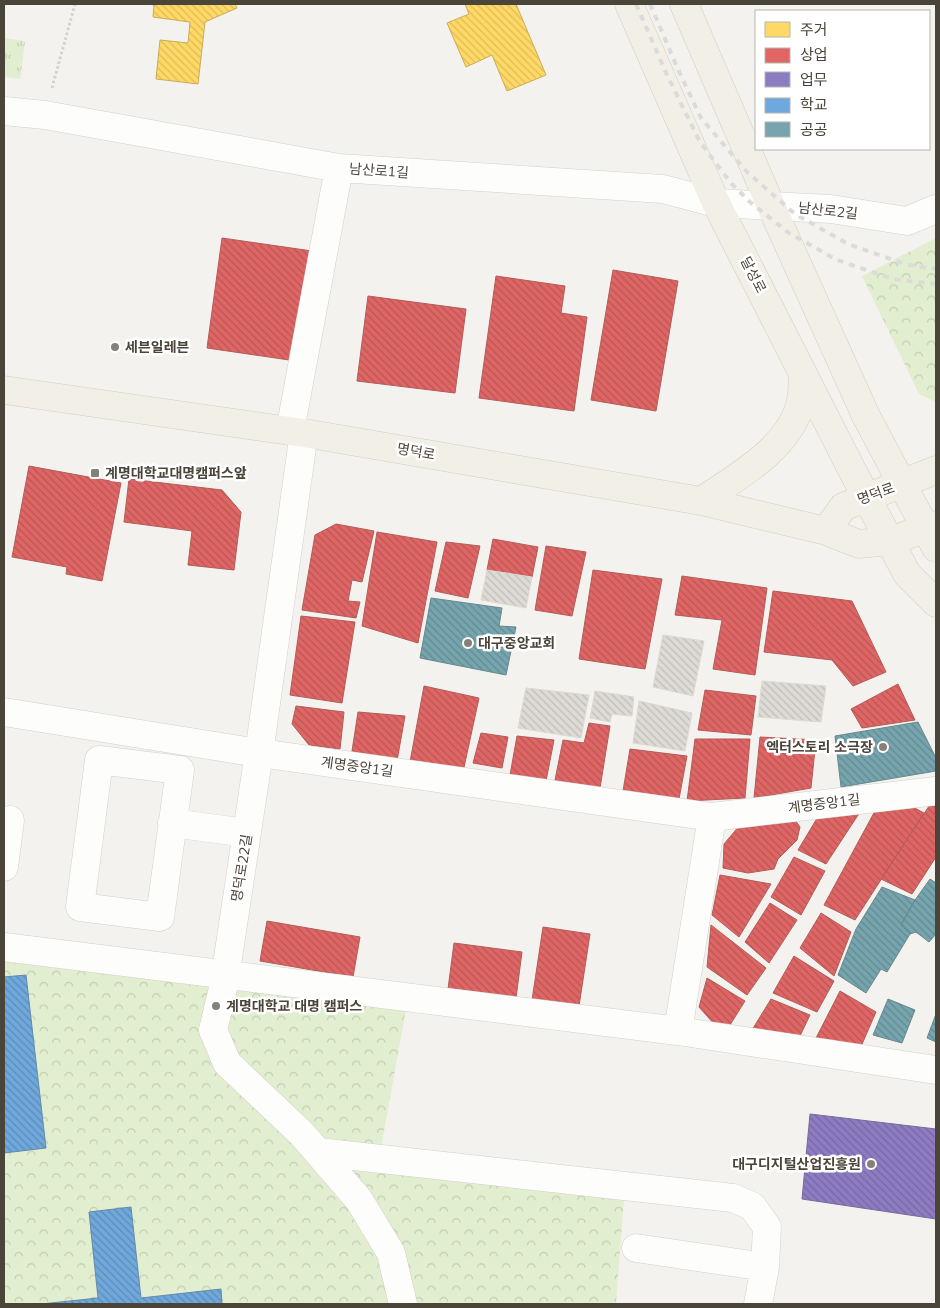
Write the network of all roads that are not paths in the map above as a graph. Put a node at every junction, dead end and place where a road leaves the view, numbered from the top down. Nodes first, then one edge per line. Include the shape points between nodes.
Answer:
1 (629, 4) edge
2 (684, 4) edge
3 (4, 110) edge
4 (339, 168) junction
5 (716, 204) junction
6 (771, 206) junction
7 (936, 209) edge
8 (803, 373) junction
9 (4, 390) edge
10 (297, 432) junction
11 (936, 470) edge
12 (904, 484) junction
13 (867, 498) junction
14 (701, 501) junction
15 (826, 531) junction
16 (933, 534) edge
17 (890, 540) junction
18 (936, 603) edge
19 (4, 712) edge
20 (259, 753) junction
21 (936, 791) edge
22 (712, 817) junction
23 (10, 820) dead end
24 (172, 824) junction
25 (247, 833) junction
26 (4, 867) edge
27 (4, 947) edge
28 (225, 979) junction
29 (678, 1032) junction
30 (936, 1070) edge
31 (318, 1152) junction
32 (636, 1248) dead end
33 (765, 1267) junction
34 (404, 1304) edge
35 (758, 1304) edge

1 - 5 main road, 달성로
2 - 6 main road
3 - 4 street, 남산로1길
4 - 5 street, 남산로1길 via 663,190
4 - 10 street, 명덕로22길
5 - 6 street, 남산로2길
5 - 8 main road, 달성로
6 - 7 street, 남산로2길 via 830,209 907,221
6 - 12 main road via 866,416
8 - 13 main road, 달성로
8 - 14 main road via 801,401 793,422 776,445 752,468
9 - 10 main road, 명덕로
10 - 14 main road, 명덕로
10 - 20 street, 명덕로22길
11 - 12 main road, 명덕로
12 - 13 main road, 명덕로
12 - 16 main road
13 - 15 main road, 명덕로 via 843,507
13 - 17 main road, 달성로
14 - 15 main road, 명덕로
15 - 17 main road, 명덕로 via 859,544
16 - 17 main road, 명덕로
17 - 18 main road, 달성로 via 907,574
19 - 20 street, 계명중앙1길
20 - 22 street, 계명중앙1길
20 - 25 street, 명덕로22길
21 - 22 street, 계명중앙1길
22 - 29 street
23 - 26 street
24 - 24 street via 160,917 80,906 99,760 180,770
24 - 25 street
25 - 28 street, 명덕로22길
27 - 28 street
28 - 29 street
28 - 31 street, 명덕로22길 via 214,1030 227,1063
29 - 30 street
31 - 33 street via 733,1198 752,1206 767,1227
31 - 34 street, 명덕로22길 via 359,1200 391,1253
32 - 33 street
33 - 35 street

